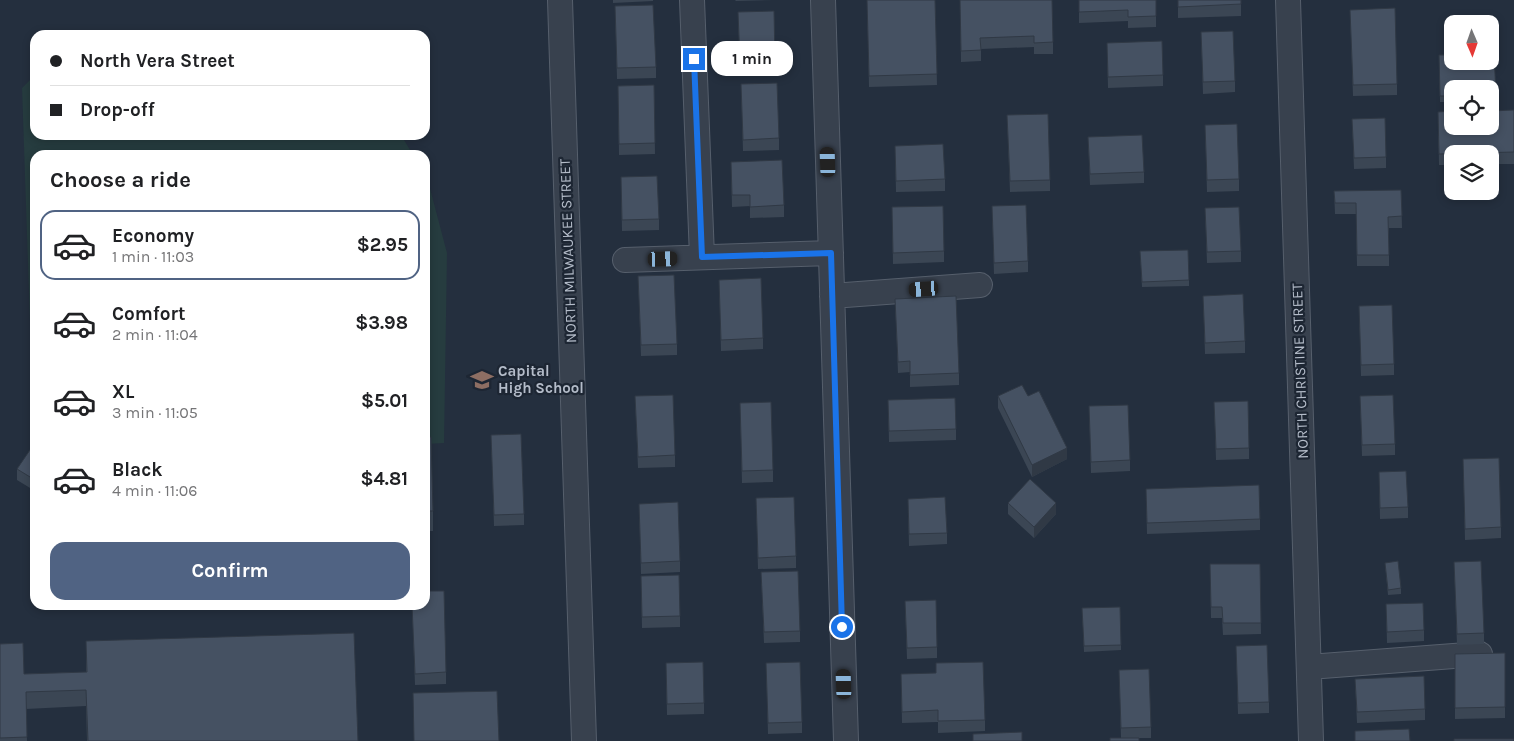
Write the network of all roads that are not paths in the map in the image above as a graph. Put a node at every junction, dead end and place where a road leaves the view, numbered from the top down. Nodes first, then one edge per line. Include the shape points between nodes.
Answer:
1 (560, 0) edge
2 (692, 0) edge
3 (823, 0) edge
4 (1288, 0) edge
5 (831, 253) junction
6 (702, 257) junction
7 (625, 260) dead end
8 (980, 285) dead end
9 (832, 296) junction
10 (1480, 654) edge
11 (1309, 667) junction
12 (584, 741) edge
13 (846, 741) edge
14 (1311, 741) edge

1 - 12 street, NORTH MILWAUKEE STREET
2 - 6 street
3 - 5 street
4 - 11 street, NORTH CHRISTINE STREET
5 - 6 street
5 - 9 street
6 - 7 street
8 - 9 street
9 - 13 street
10 - 11 street
11 - 14 street, NORTH CHRISTINE STREET

